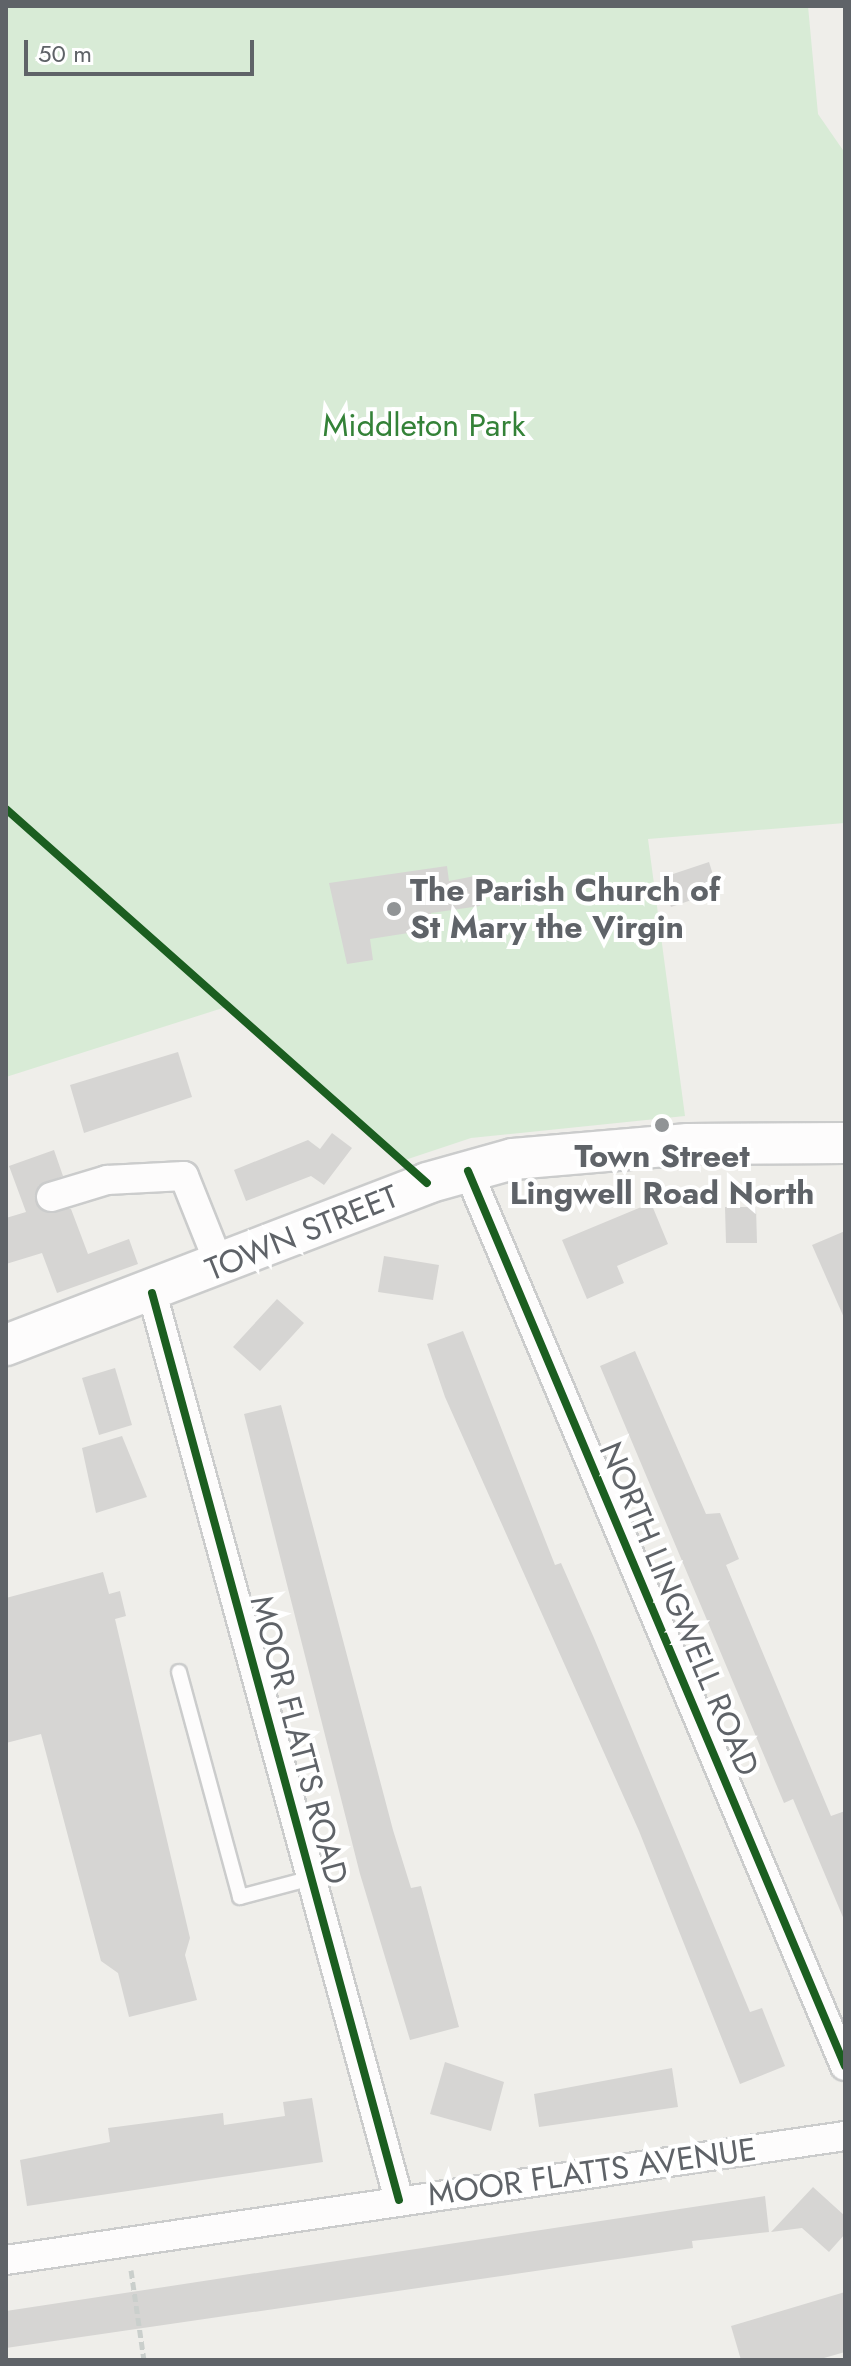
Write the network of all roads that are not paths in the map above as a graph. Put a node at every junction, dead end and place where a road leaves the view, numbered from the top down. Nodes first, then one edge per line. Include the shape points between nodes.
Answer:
1 (845, 1143) edge
2 (468, 1171) junction
3 (51, 1197) dead end
4 (220, 1266) junction
5 (152, 1293) junction
6 (6, 1345) edge
7 (179, 1672) dead end
8 (312, 1878) junction
9 (845, 2066) edge
10 (845, 2136) edge
11 (399, 2200) junction
12 (6, 2260) edge

1 - 2 street, TOWN STREET via 556,1152
2 - 4 street, TOWN STREET
2 - 9 street, NORTH LINGWELL ROAD
3 - 4 street via 107,1180 184,1176
4 - 5 street, TOWN STREET
5 - 6 street, TOWN STREET
5 - 8 street, MOOR FLATTS ROAD
7 - 8 lane via 240,1897
8 - 11 street, MOOR FLATTS ROAD
10 - 11 street, MOOR FLATTS AVENUE
11 - 12 street, MOOR FLATTS AVENUE

